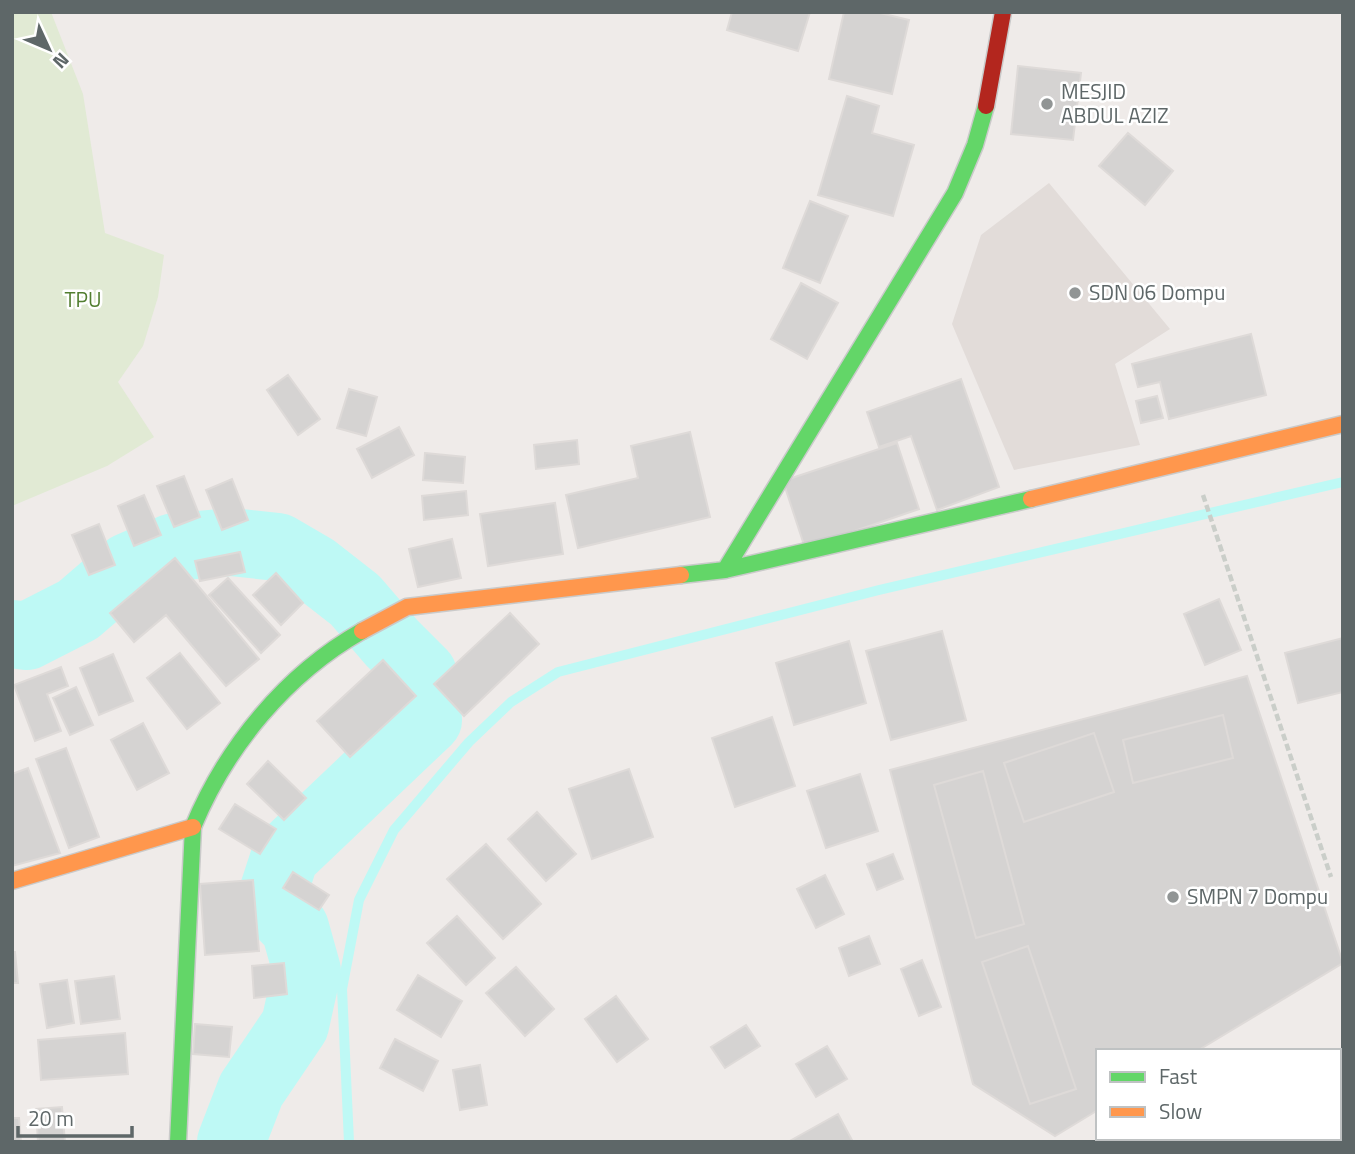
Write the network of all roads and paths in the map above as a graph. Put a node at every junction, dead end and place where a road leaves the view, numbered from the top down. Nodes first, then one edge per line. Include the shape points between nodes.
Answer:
1 (1003, 12) edge
2 (1343, 424) edge
3 (1192, 461) junction
4 (725, 570) junction
5 (193, 827) junction
6 (1331, 877) dead end
7 (12, 881) edge
8 (178, 1142) edge

1 - 4 main road via 989,94 955,193
2 - 3 main road
3 - 4 main road
3 - 6 path
4 - 5 main road via 407,607 358,633 298,678 224,765
5 - 7 main road
5 - 8 main road

